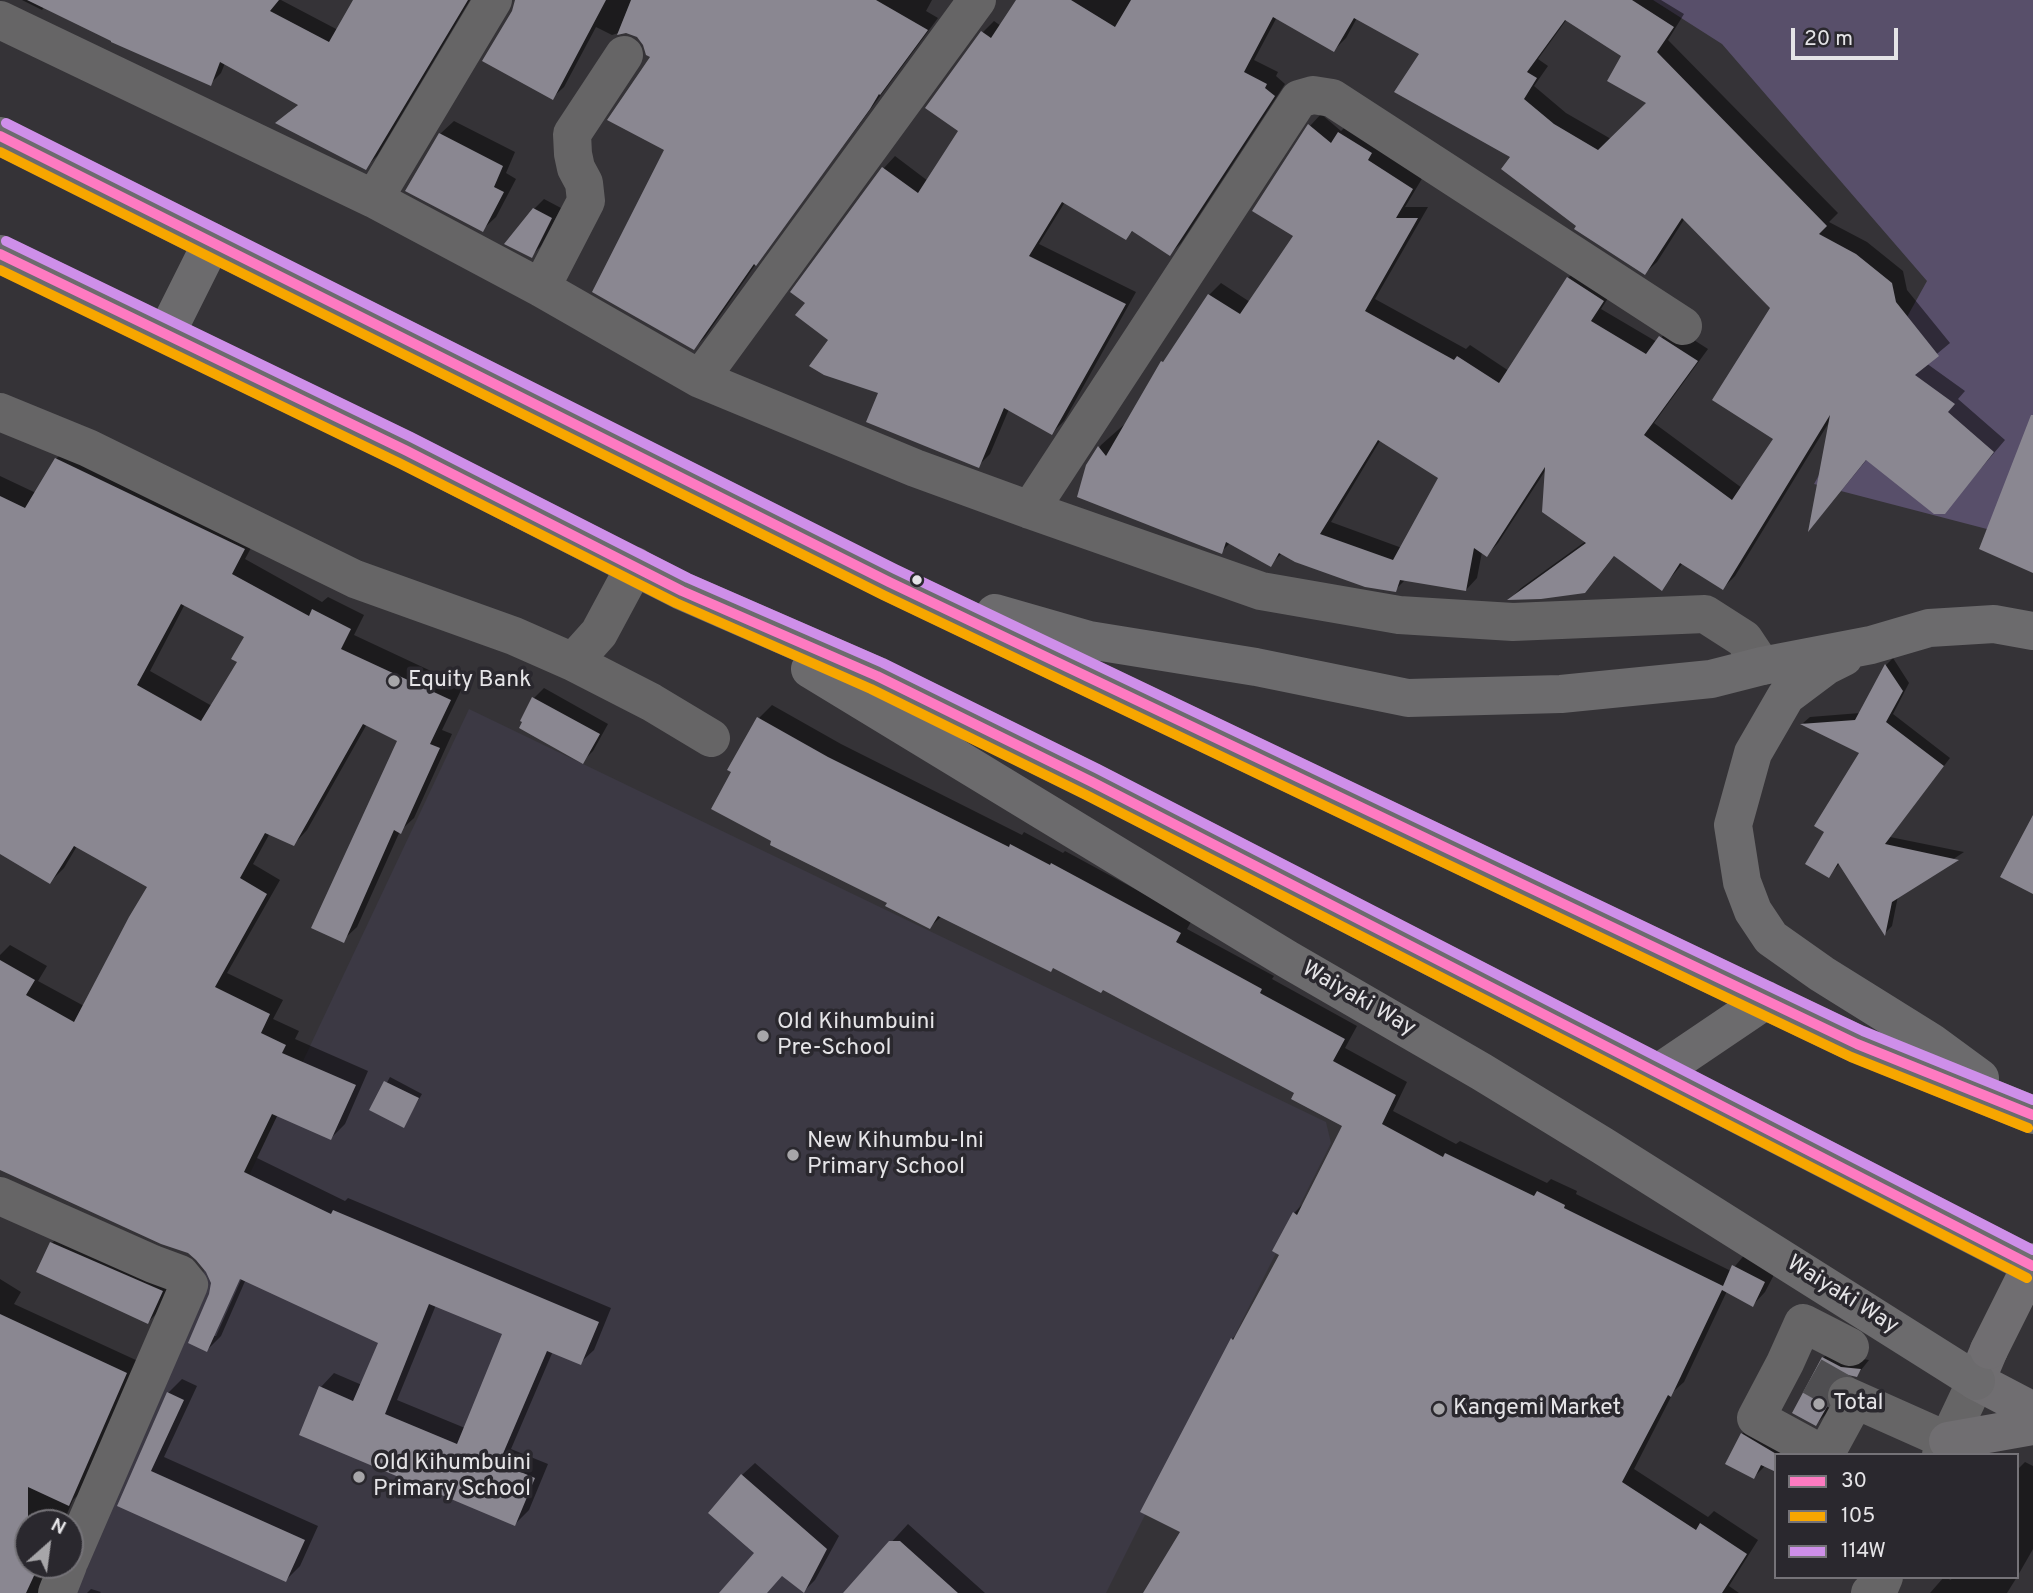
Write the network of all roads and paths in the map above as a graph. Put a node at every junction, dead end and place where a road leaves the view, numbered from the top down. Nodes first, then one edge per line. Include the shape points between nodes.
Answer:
1 (493, 0) edge
2 (977, 0) edge
3 (0, 20) edge
4 (624, 55) dead end
5 (0, 136) edge
6 (374, 199) junction
7 (212, 242) junction
8 (0, 254) edge
9 (541, 288) junction
10 (1683, 326) dead end
11 (166, 334) junction
12 (699, 379) junction
13 (0, 412) edge
14 (1030, 510) junction
15 (635, 566) junction
16 (889, 582) junction
17 (682, 591) junction
18 (1994, 624) junction
19 (2033, 631) edge
20 (2033, 642) edge
21 (1871, 645) junction
22 (573, 662) junction
23 (1762, 666) junction
24 (711, 738) dead end
25 (1766, 1000) junction
26 (1658, 1073) junction
27 (2029, 1113) edge
28 (0, 1196) edge
29 (2033, 1264) edge
30 (1850, 1348) dead end
31 (1983, 1365) junction
32 (2033, 1412) edge
33 (2033, 1426) edge
34 (1945, 1448) edge
35 (1821, 1453) edge
36 (1826, 1453) edge
37 (84, 1528) edge

1 - 6 street
2 - 12 street
3 - 6 street
4 - 9 street via 572,134 586,201
5 - 7 highway
6 - 9 street
7 - 11 highway
7 - 16 highway
8 - 11 highway, Waiyaki Way
9 - 12 street
10 - 14 street via 1332,98 1313,95 1299,99
11 - 15 highway, Waiyaki Way
12 - 14 street
13 - 22 street via 88,448 355,579
14 - 23 street via 1261,591 1399,615 1513,622 1705,614 1744,639
15 - 17 highway, Waiyaki Way
15 - 22 street via 599,633
16 - 23 highway via 1089,640 1408,698 1562,694 1711,679
16 - 25 highway
17 - 26 highway, Waiyaki Way via 877,677 1080,776
17 - 31 highway, Waiyaki Way via 1287,959
18 - 19 highway
18 - 20 highway
18 - 21 highway via 1929,628
21 - 23 highway
21 - 27 highway via 1826,666 1786,696 1753,753 1733,825 1742,882 1771,939 1931,1042
22 - 24 street
25 - 26 highway
25 - 27 highway via 1857,1044
26 - 29 highway, Waiyaki Way
28 - 37 street via 180,1274 189,1284
29 - 31 main road, bridge
30 - 35 street via 1802,1323 1798,1370 1756,1418
31 - 32 main road, Waiyaki Way
31 - 34 street
33 - 34 main road
34 - 36 street via 1851,1398

